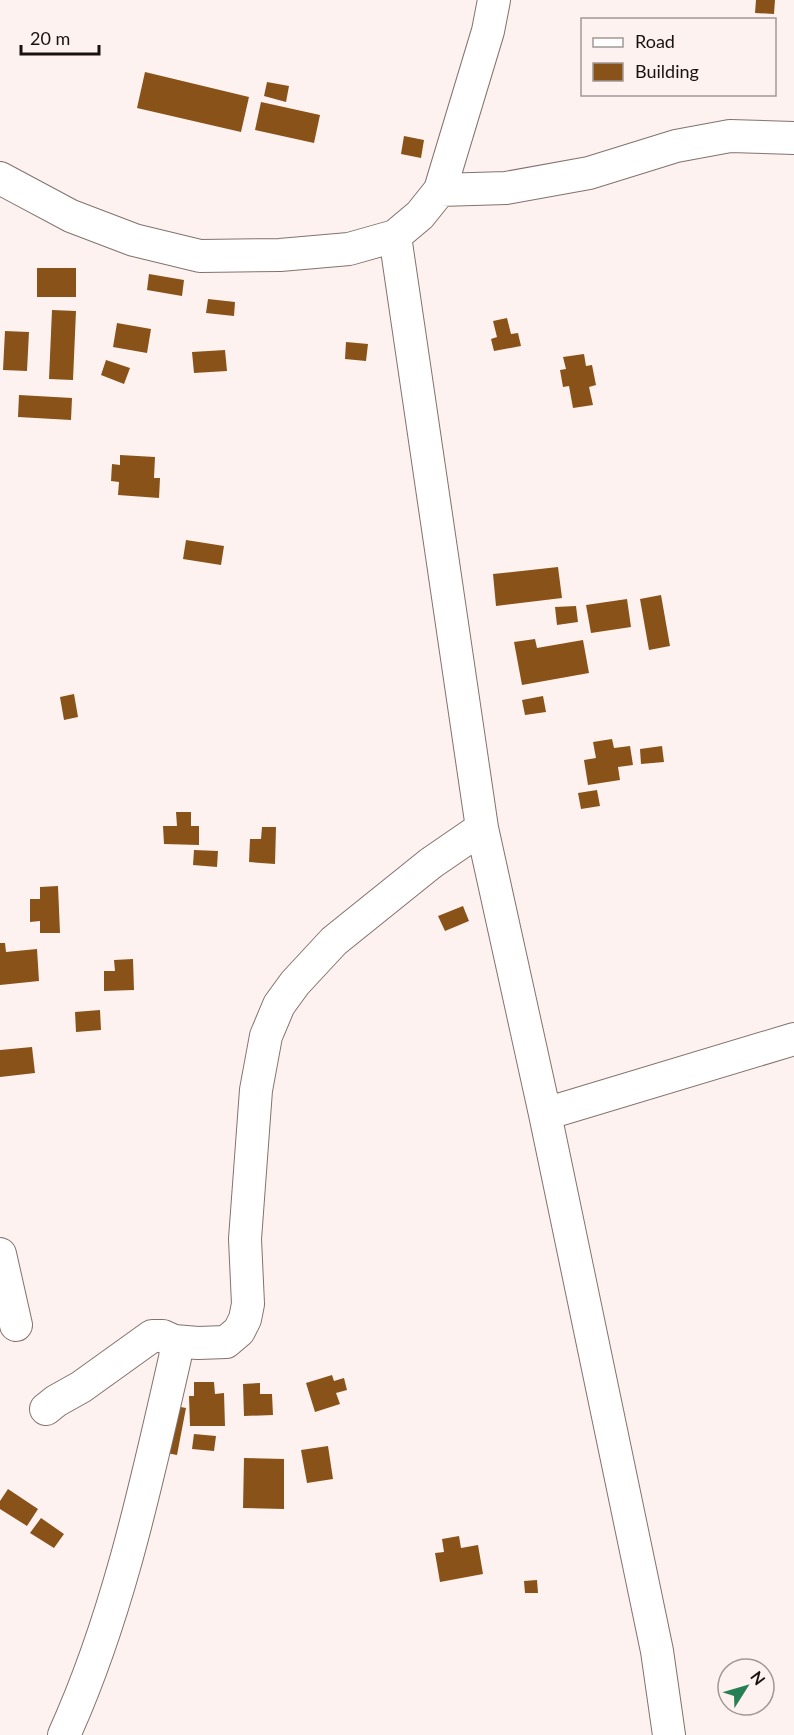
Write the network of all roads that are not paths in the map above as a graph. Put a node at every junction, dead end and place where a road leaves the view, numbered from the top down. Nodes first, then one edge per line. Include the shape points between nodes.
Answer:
1 (494, 0) edge
2 (794, 138) edge
3 (0, 178) edge
4 (440, 190) junction
5 (394, 236) junction
6 (482, 828) junction
7 (794, 1039) edge
8 (545, 1114) junction
9 (0, 1254) edge
10 (16, 1325) dead end
11 (174, 1341) junction
12 (46, 1409) dead end
13 (64, 1735) edge
14 (669, 1735) edge

1 - 4 street
2 - 4 street via 730,136 676,146 589,173 506,188
3 - 5 street via 71,216 134,240 200,256 349,249
4 - 5 street via 420,215
5 - 6 street
6 - 8 street
6 - 11 street via 431,863 334,941 279,1005 266,1036 256,1090 245,1239 245,1319 239,1331 226,1342
7 - 8 street
8 - 14 street via 657,1651
9 - 10 street
11 - 12 street via 152,1336
11 - 13 street via 176,1349 147,1482 101,1644

